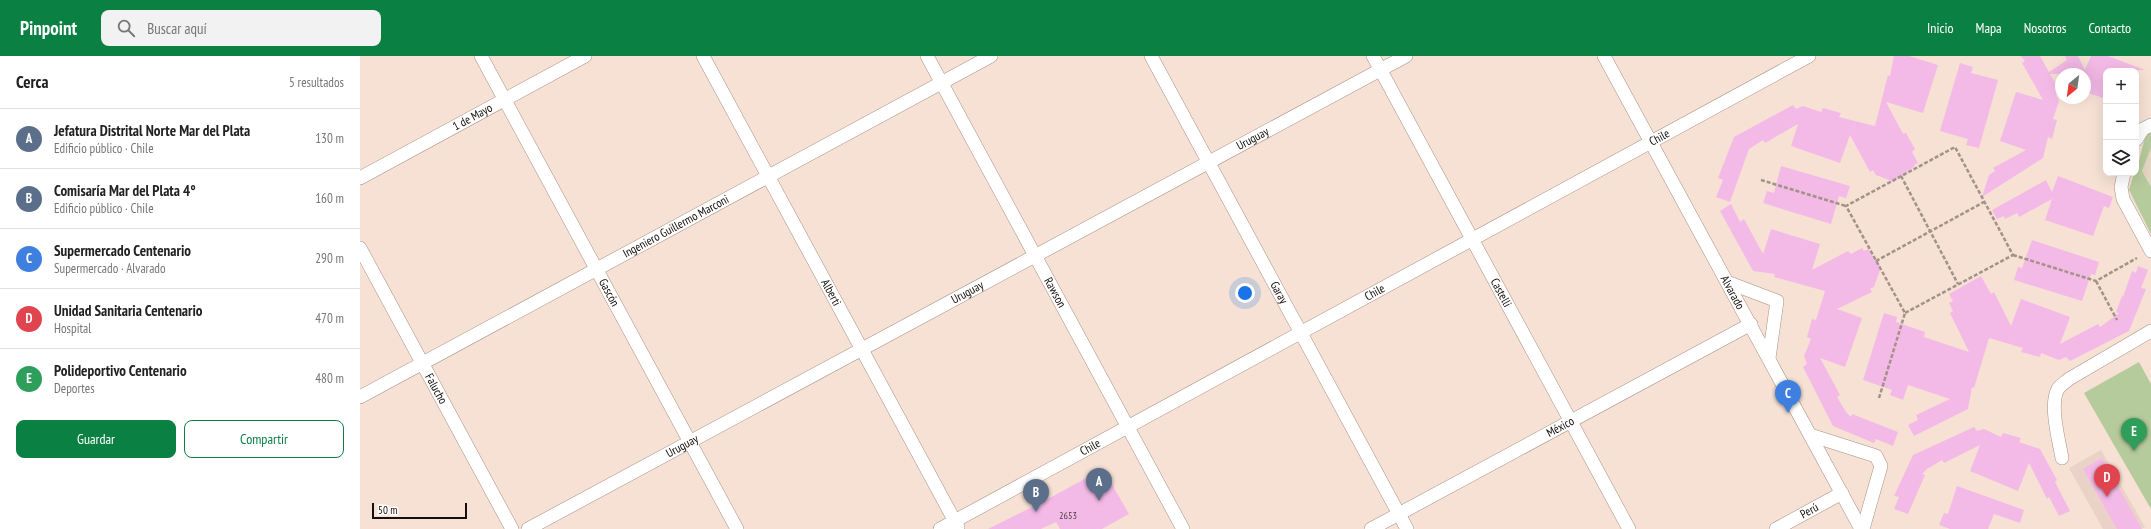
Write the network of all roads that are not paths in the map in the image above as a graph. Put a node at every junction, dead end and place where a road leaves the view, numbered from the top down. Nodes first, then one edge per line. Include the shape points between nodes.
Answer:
1 (481, 56) edge
2 (585, 56) edge
3 (703, 56) edge
4 (927, 56) edge
5 (991, 56) edge
6 (1151, 56) edge
7 (1373, 56) edge
8 (1406, 56) edge
9 (1604, 56) edge
10 (1809, 56) edge
11 (1380, 70) junction
12 (942, 83) junction
13 (505, 100) junction
14 (2151, 124) edge
15 (2139, 135) edge
16 (1651, 142) junction
17 (1208, 162) junction
18 (768, 176) junction
19 (2123, 176) edge
20 (360, 178) edge
21 (1472, 239) junction
22 (360, 248) edge
23 (2151, 251) edge
24 (1035, 256) junction
25 (596, 269) junction
26 (1727, 282) junction
27 (1750, 324) junction
28 (2151, 331) edge
29 (1301, 333) junction
30 (862, 349) junction
31 (1769, 358) junction
32 (422, 363) junction
33 (360, 397) edge
34 (1571, 421) junction
35 (1128, 427) junction
36 (1810, 435) junction
37 (690, 442) junction
38 (2062, 458) dead end
39 (1842, 493) junction
40 (1399, 514) junction
41 (957, 525) edge
42 (512, 529) edge
43 (528, 529) edge
44 (737, 529) edge
45 (940, 529) edge
46 (1183, 529) edge
47 (1371, 529) edge
48 (1407, 529) edge
49 (1629, 529) edge
50 (1776, 529) edge
51 (1862, 529) edge

1 - 13 street, Gascón
2 - 13 street, 1 de Mayo
3 - 18 street, Alberti
4 - 12 street, Rawson
5 - 12 street, Ingeniero Guillermo Marconi
6 - 17 street, Garay
7 - 11 street, Castelli
8 - 11 street, Uruguay
9 - 16 street, Alvarado
10 - 16 street, Chile
11 - 17 street, Uruguay
11 - 21 street, Castelli
12 - 18 street, Ingeniero Guillermo Marconi
12 - 24 street, Rawson
13 - 20 street, 1 de Mayo
13 - 25 street, Gascón
14 - 15 street
16 - 21 street, Chile
16 - 26 street, Alvarado
17 - 24 street, Uruguay
17 - 29 street, Garay
18 - 25 street, Ingeniero Guillermo Marconi
18 - 30 street, Alberti
19 - 23 street via 2121,187 2123,199
21 - 29 street, Chile
21 - 34 street, Castelli
22 - 32 street, Falucho
24 - 30 street, Uruguay
24 - 35 street, Rawson
25 - 32 street, Ingeniero Guillermo Marconi
25 - 37 street, Gascón
26 - 27 street, Alvarado
26 - 31 street via 1778,301
27 - 31 street, Alvarado
27 - 34 street, México
28 - 38 street via 2058,388 2054,407
29 - 35 street, Chile
29 - 40 street, Garay
30 - 37 street, Uruguay
30 - 41 street, Alberti
31 - 36 street, Alvarado
32 - 33 street, Ingeniero Guillermo Marconi
32 - 42 street, Falucho
34 - 40 street, México
34 - 49 street, Castelli
35 - 41 street, Chile
35 - 46 street, Rawson
36 - 39 street, Alvarado
36 - 51 street via 1876,456 1881,466
37 - 43 street, Uruguay
37 - 44 street, Gascón
39 - 50 street, Perú
39 - 51 street, Alvarado
40 - 47 street, México
40 - 48 street, Garay
41 - 45 street, Chile

